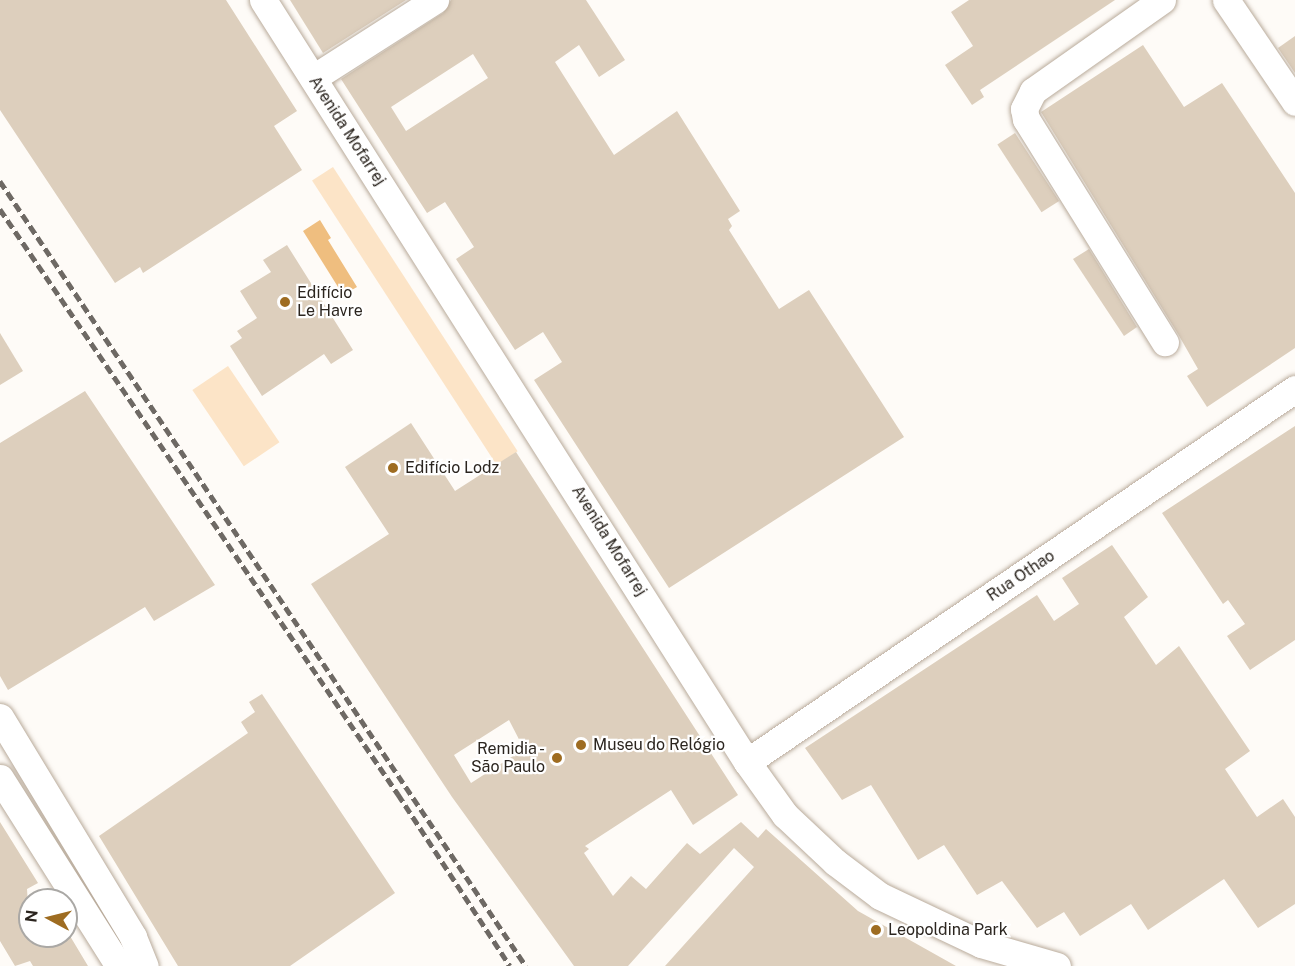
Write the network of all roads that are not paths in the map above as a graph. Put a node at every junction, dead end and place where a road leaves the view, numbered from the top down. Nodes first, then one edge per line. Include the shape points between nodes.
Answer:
1 (263, 0) edge
2 (435, 0) edge
3 (1162, 0) edge
4 (1226, 0) edge
5 (313, 78) junction
6 (1295, 102) edge
7 (1165, 342) dead end
8 (1295, 389) edge
9 (0, 717) edge
10 (747, 762) junction
11 (0, 778) edge
12 (119, 966) edge
13 (145, 966) edge
14 (1057, 966) edge

1 - 5 street, Avenida Mofarrej
2 - 5 street
3 - 7 street via 1033,91 1024,109 1026,119
4 - 6 street
5 - 10 street, Avenida Mofarrej
8 - 10 street, Rua Othao
9 - 13 street via 133,937
10 - 14 street, Avenida Mofarrej via 785,815 835,862 880,896 981,944
11 - 12 street

